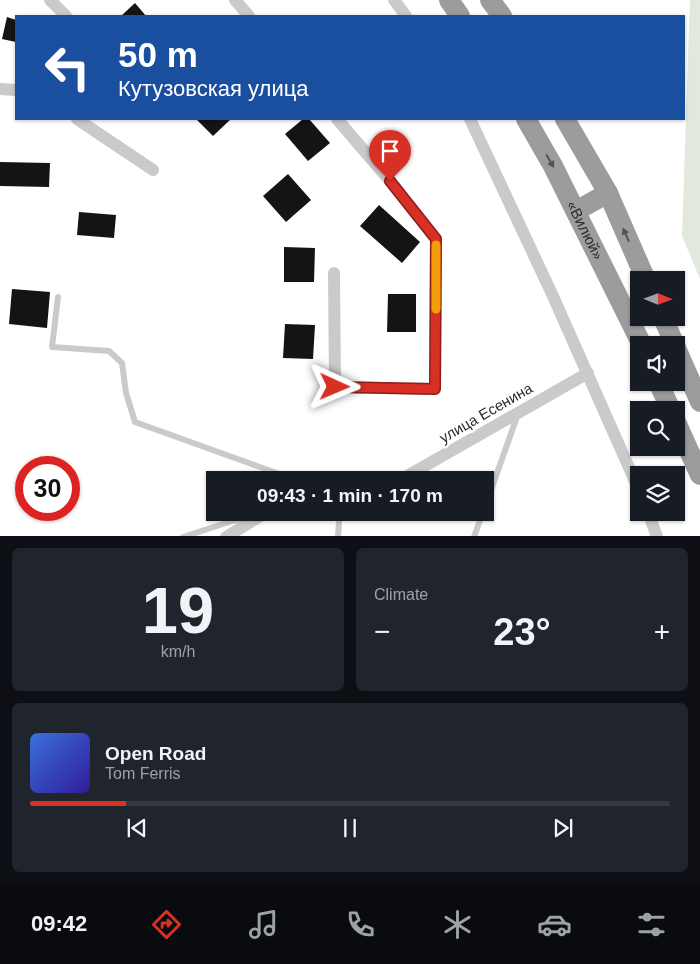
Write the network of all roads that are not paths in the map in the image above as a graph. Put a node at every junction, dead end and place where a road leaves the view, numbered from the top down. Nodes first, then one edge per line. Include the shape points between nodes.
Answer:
1 (50, 0) edge
2 (235, 0) edge
3 (394, 0) edge
4 (449, 0) edge
5 (490, 0) edge
6 (65, 15) edge
7 (247, 15) edge
8 (405, 15) edge
9 (459, 15) edge
10 (501, 15) edge
11 (0, 89) edge
12 (15, 90) edge
13 (78, 120) edge
14 (338, 120) edge
15 (470, 120) edge
16 (527, 120) edge
17 (566, 120) edge
18 (153, 170) dead end
19 (608, 193) junction
20 (576, 210) junction
21 (642, 271) edge
22 (334, 273) dead end
23 (58, 297) dead end
24 (638, 336) edge
25 (685, 368) edge
26 (588, 374) junction
27 (700, 402) edge
28 (519, 412) junction
29 (685, 442) edge
30 (630, 470) edge
31 (271, 471) edge
32 (416, 471) edge
33 (700, 475) edge
34 (494, 482) edge
35 (232, 521) edge
36 (252, 521) edge
37 (338, 521) edge
38 (480, 521) edge
39 (651, 521) edge
40 (183, 536) edge
41 (226, 536) edge
42 (338, 536) edge
43 (474, 536) edge
44 (657, 536) edge

1 - 6 street
2 - 7 street
3 - 8 street
4 - 9 highway
5 - 10 highway
11 - 12 street
13 - 18 street
14 - 22 street via 436,239 435,389 335,387
15 - 26 street
16 -> 20 highway, «Вилюй»
17 - 19 highway
19 - 20 highway
21 -> 19 highway
20 - 24 highway, «Вилюй»
23 - 31 lane via 52,347 109,351 122,363 126,393 135,422
25 - 27 highway
26 - 28 street, улица Есенина
26 - 30 street
28 - 32 street, улица Есенина
28 - 34 lane
29 - 33 highway
35 - 40 lane
36 - 41 street
37 - 42 lane
38 - 43 lane
39 - 44 street

